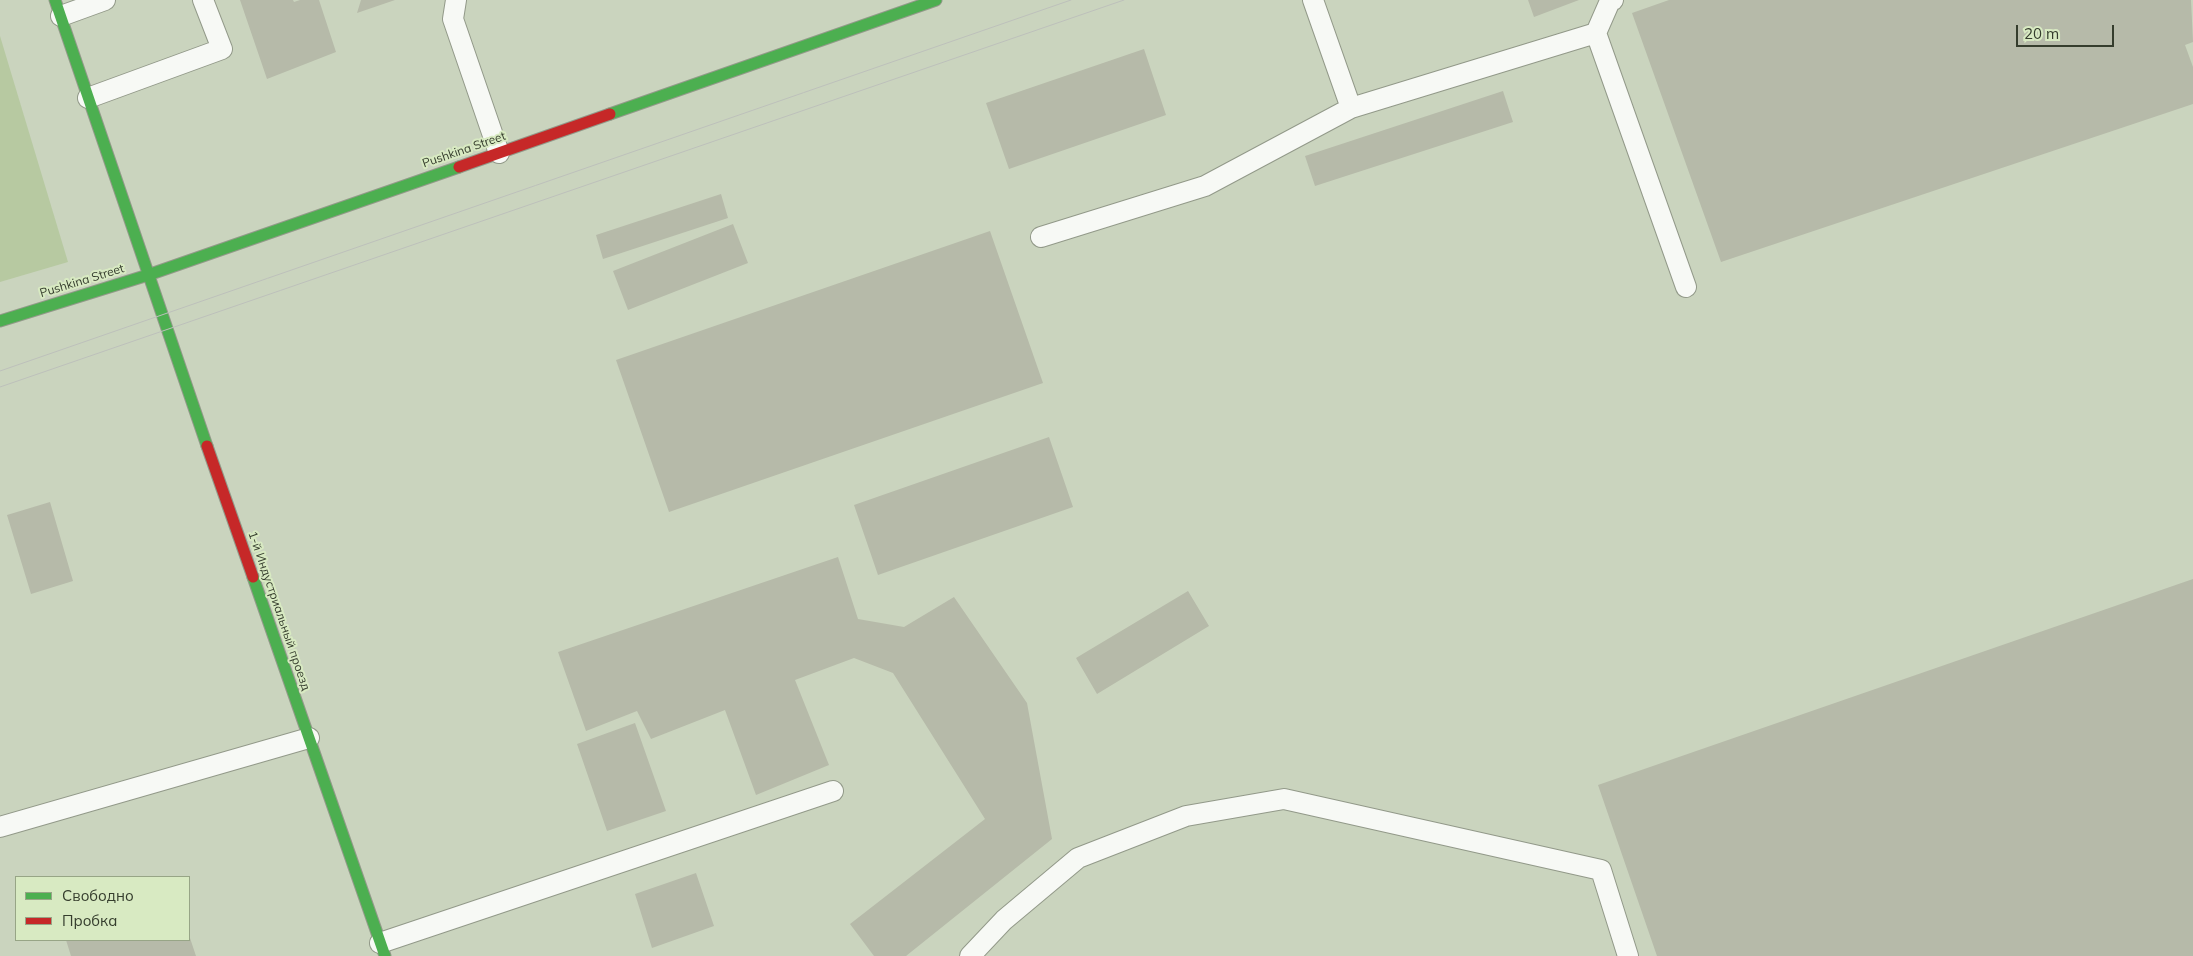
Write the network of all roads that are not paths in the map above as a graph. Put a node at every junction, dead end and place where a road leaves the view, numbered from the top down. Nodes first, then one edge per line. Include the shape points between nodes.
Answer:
1 (105, 0) edge
2 (203, 0) edge
3 (456, 0) edge
4 (936, 0) edge
5 (1313, 0) edge
6 (1613, 0) edge
7 (58, 8) edge
8 (1596, 33) junction
9 (88, 98) junction
10 (1351, 108) junction
11 (499, 152) junction
12 (1041, 237) dead end
13 (148, 275) junction
14 (1686, 287) dead end
15 (0, 321) edge
16 (309, 738) junction
17 (833, 791) dead end
18 (0, 827) edge
19 (383, 949) edge
20 (970, 956) edge
21 (1628, 956) edge

1 - 7 lane
2 - 9 lane via 222,50
3 - 11 lane via 453,19
4 - 11 street, Pushkina Street
5 - 10 lane
6 - 8 lane
7 - 9 street, 1-й Индустриальный проезд
8 - 10 lane
8 - 14 lane
9 - 13 street, 1-й Индустриальный проезд
10 - 12 lane via 1205,186
11 - 13 street, Pushkina Street
13 - 15 street, Pushkina Street
13 - 16 street, 1-й Индустриальный проезд
16 - 18 lane
16 - 19 street, 1-й Индустриальный проезд
17 - 19 lane
20 - 21 lane via 1004,920 1078,858 1186,816 1284,799 1601,870

